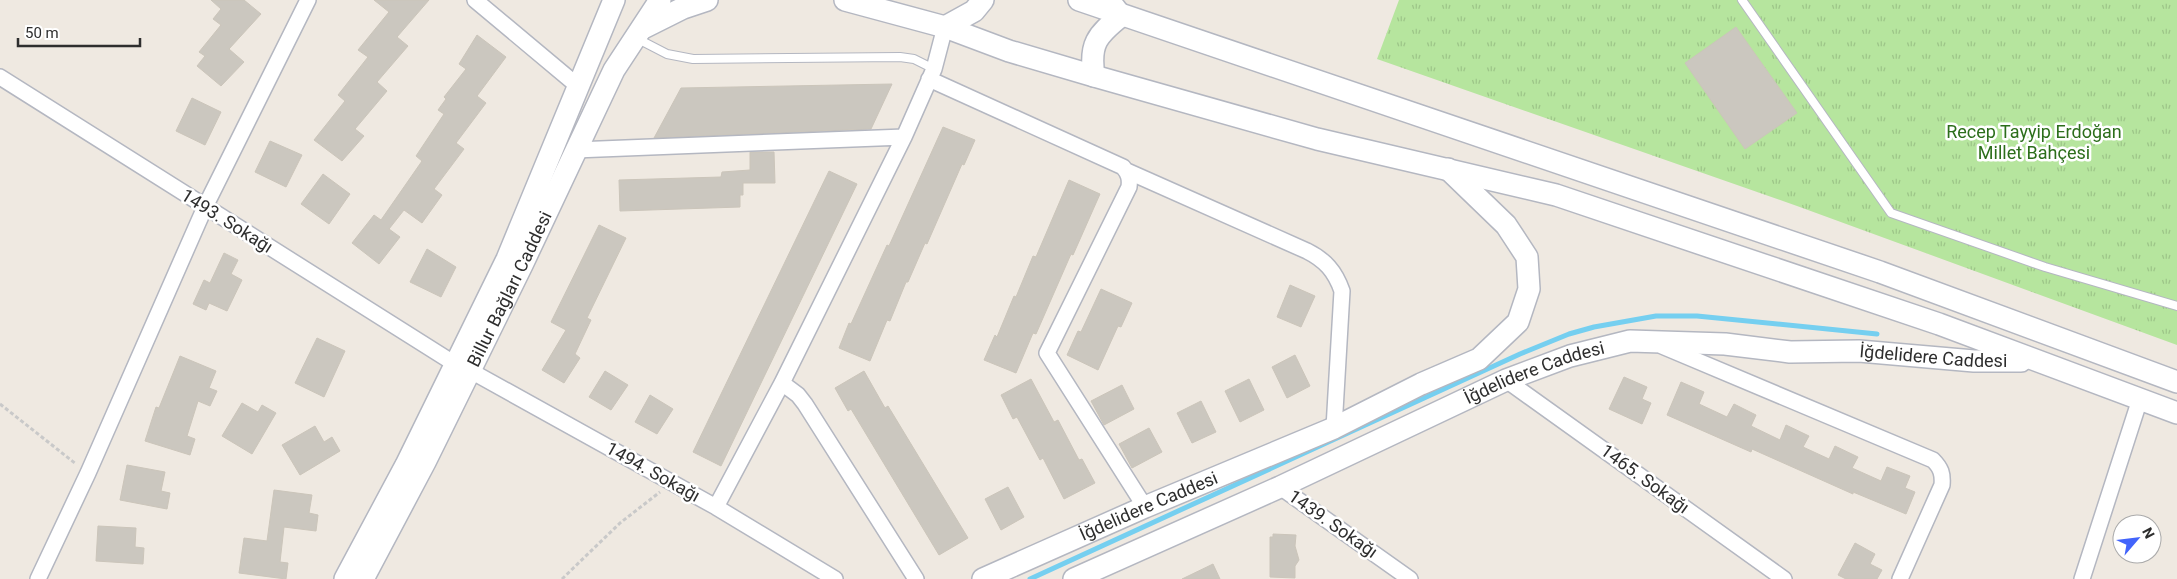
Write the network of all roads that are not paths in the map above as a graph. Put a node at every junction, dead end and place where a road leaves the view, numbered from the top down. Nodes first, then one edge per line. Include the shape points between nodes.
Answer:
1 (308, 0) edge
2 (475, 0) edge
3 (614, 0) edge
4 (660, 0) edge
5 (707, 0) edge
6 (845, 0) edge
7 (983, 0) edge
8 (1079, 0) edge
9 (1108, 0) edge
10 (1742, 0) edge
11 (1122, 16) junction
12 (945, 27) junction
13 (639, 33) junction
14 (932, 74) junction
15 (1094, 76) junction
16 (0, 77) edge
17 (579, 87) junction
18 (904, 137) junction
19 (575, 150) junction
20 (1448, 168) junction
21 (1126, 172) junction
22 (205, 207) junction
23 (2177, 306) edge
24 (1651, 341) junction
25 (2034, 361) junction
26 (462, 367) junction
27 (1506, 380) junction
28 (2177, 382) edge
29 (782, 383) junction
30 (2140, 399) junction
31 (2177, 413) edge
32 (1334, 428) junction
33 (1280, 487) junction
34 (716, 507) junction
35 (1145, 507) junction
36 (38, 579) edge
37 (345, 579) edge
38 (362, 579) edge
39 (835, 579) edge
40 (916, 579) edge
41 (983, 579) edge
42 (1074, 579) edge
43 (1410, 579) edge
44 (1784, 579) edge
45 (1900, 579) edge
46 (2082, 579) edge

1 - 22 street
2 - 17 street
3 - 17 street, Billur Bağları Caddesi
4 - 13 street, Billur Bağları Caddesi
5 - 13 street via 683,8
6 - 12 street
7 - 12 street via 974,11
8 - 11 street
9 - 11 street
10 - 23 lane via 1891,213 2045,268
11 - 15 street via 1100,34 1095,43 1092,53
11 - 28 street via 1880,272
12 - 14 street
12 - 15 street via 1009,51
13 - 14 lane via 662,52 692,58 900,57 914,59
13 - 19 street, Billur Bağları Caddesi via 614,70
14 - 18 street
14 - 21 street
15 - 20 street via 1317,139
16 - 22 street, 1493. Sokağı
17 - 26 street, Billur Bağları Caddesi
18 - 19 street
18 - 29 street
19 - 26 street, Billur Bağları Caddesi via 522,265
20 - 25 street via 1564,198 1939,324
20 - 32 street, İğdelidere Caddesi via 1506,225 1527,257 1529,289 1518,322 1479,359
21 - 32 street via 1307,251 1326,263 1342,291
21 - 35 street via 1129,188 1047,353
22 - 26 street, 1493. Sokağı
22 - 36 street
24 - 25 street, İğdelidere Caddesi via 1725,344 1790,352 1859,351 1974,361
24 - 27 street, İğdelidere Caddesi via 1630,341 1595,349
24 - 45 street via 1933,460 1943,475 1942,485
25 - 30 street
26 - 34 street, 1494. Sokağı
26 - 37 street, Billur Bağları Caddesi
26 - 38 street, Billur Bağları Caddesi via 425,462
27 - 33 street, İğdelidere Caddesi
27 - 44 street, 1465. Sokağı
29 - 34 street
29 - 40 street via 805,404
30 - 31 street
30 - 46 street
32 - 35 street, İğdelidere Caddesi
33 - 42 street, İğdelidere Caddesi
33 - 43 street, 1439. Sokağı
34 - 39 street, 1494. Sokağı
35 - 41 street, İğdelidere Caddesi

